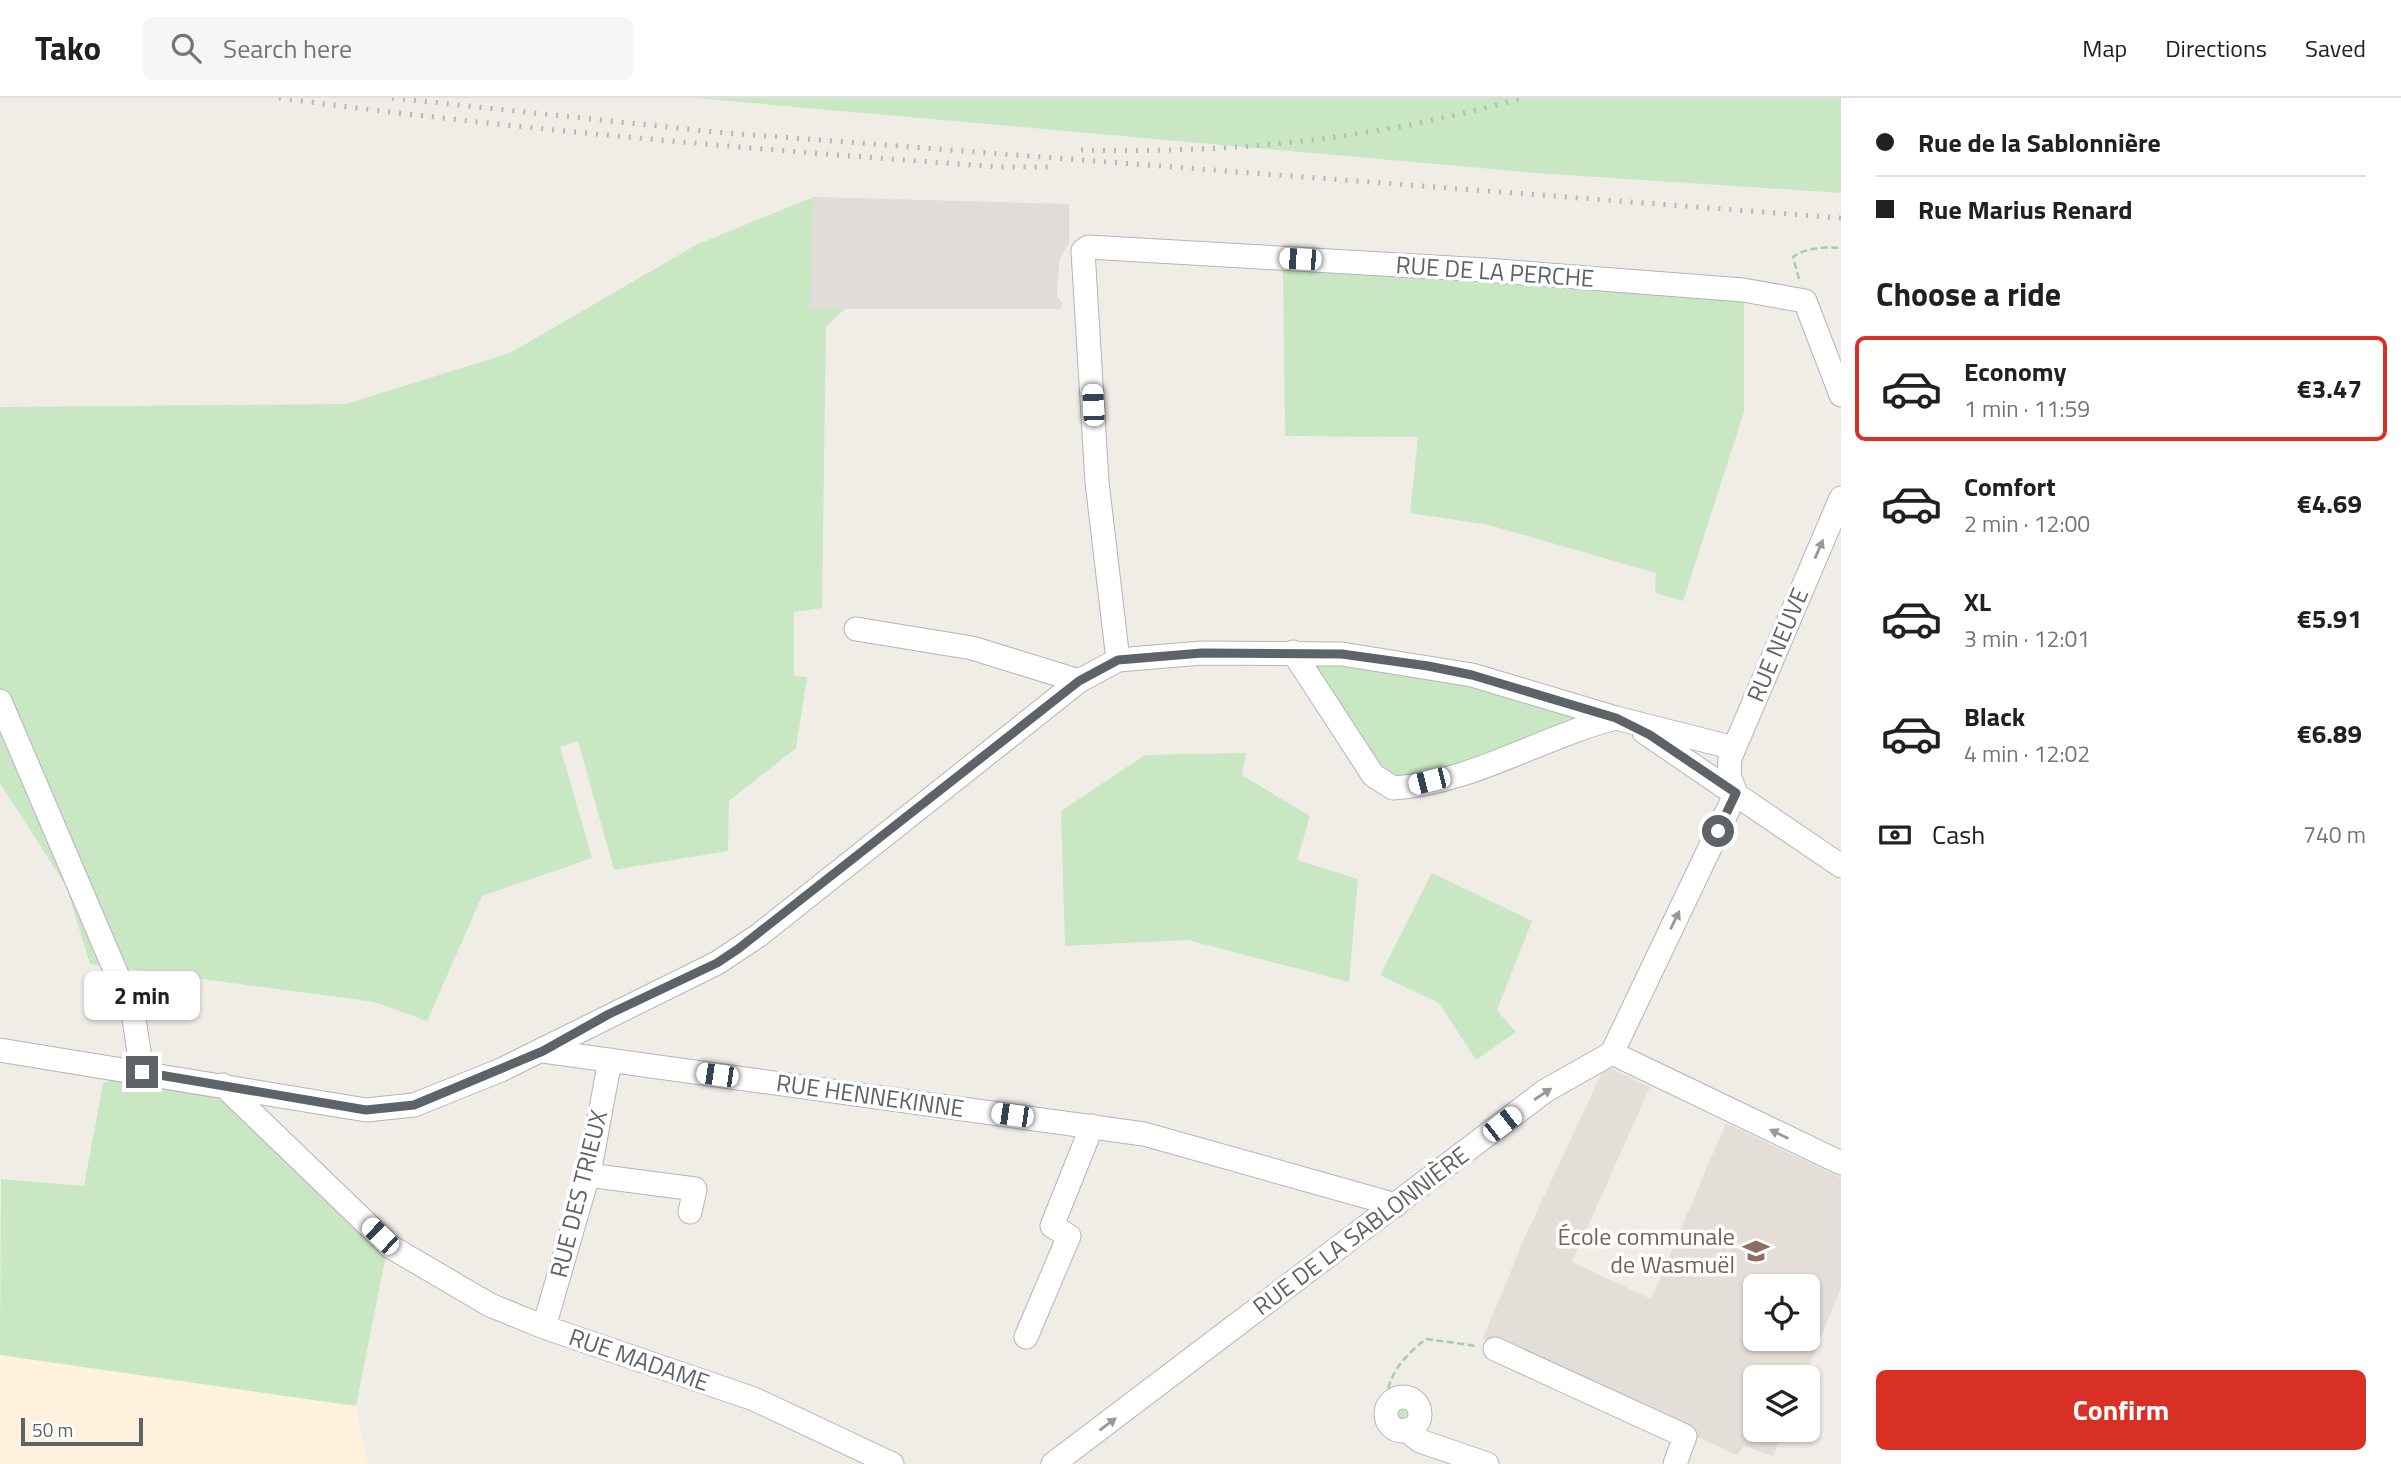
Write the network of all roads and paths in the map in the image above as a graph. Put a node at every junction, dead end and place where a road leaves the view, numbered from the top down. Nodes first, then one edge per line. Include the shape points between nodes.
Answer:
1 (1841, 248) edge
2 (1805, 301) junction
3 (1841, 395) edge
4 (1841, 498) edge
5 (856, 629) dead end
6 (1293, 652) junction
7 (1118, 660) junction
8 (1079, 681) junction
9 (0, 701) edge
10 (1616, 718) junction
11 (1734, 748) junction
12 (1736, 793) junction
13 (1841, 866) edge
14 (0, 1049) edge
15 (543, 1051) junction
16 (1612, 1053) junction
17 (610, 1060) junction
18 (142, 1072) junction
19 (223, 1085) junction
20 (1092, 1126) junction
21 (1841, 1163) edge
22 (588, 1175) junction
23 (1396, 1205) junction
24 (690, 1212) dead end
25 (544, 1327) junction
26 (1026, 1337) dead end
27 (1495, 1349) joint
28 (1387, 1409) joint
29 (892, 1464) edge
30 (1053, 1464) edge
31 (1487, 1464) edge
32 (1675, 1464) edge

1 - 2 path via 1821,247 1793,257
2 - 3 street
2 - 7 street, RUE DE LA PERCHE via 1743,290 1486,270 1088,247 1083,251 1097,482
11 -> 4 street, RUE NEUVE
5 - 8 street via 972,648
6 - 7 street
6 - 10 street via 1428,666
6 - 10 street via 1373,775 1393,788 1480,769 1580,727
7 - 8 street
8 - 15 street via 759,935 717,963
9 - 18 street via 133,1012
10 - 11 street
10 - 12 street via 1650,735
11 - 12 street, RUE NEUVE via 1728,766
12 - 13 street
16 -> 12 street
14 - 18 street
15 - 17 street, RUE HENNEKINNE
15 - 19 street via 414,1105 366,1110
21 -> 16 street
23 -> 16 street, RUE DE LA SABLONNIÈRE via 1545,1091
17 - 20 street, RUE HENNEKINNE
17 - 22 street, RUE DES TRIEUX
18 - 19 street
19 - 25 street, RUE MADAME via 391,1247 490,1305
20 - 23 street, RUE HENNEKINNE via 1144,1134
20 - 26 street via 1052,1226 1069,1236
22 - 24 street via 695,1189
22 - 25 street, RUE DES TRIEUX
30 -> 23 street, RUE DE LA SABLONNIÈRE
25 - 29 street, RUE MADAME via 754,1399
27 - 28 path via 1426,1339 1404,1356 1385,1392
27 - 32 street via 1685,1436
28 - 31 street via 1399,1397 1415,1402 1419,1419 1406,1430 1420,1441

